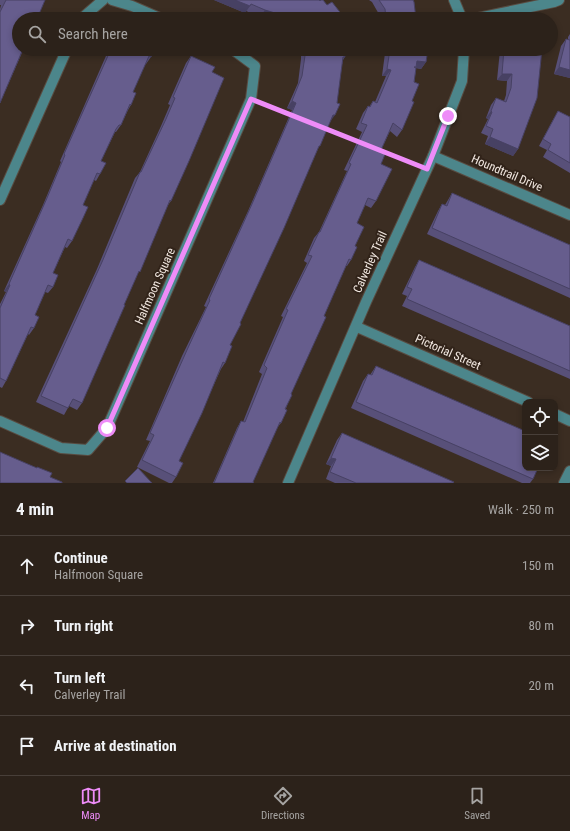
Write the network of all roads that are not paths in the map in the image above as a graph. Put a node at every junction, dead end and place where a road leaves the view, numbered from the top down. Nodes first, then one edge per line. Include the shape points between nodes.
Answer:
1 (103, 0) edge
2 (112, 0) edge
3 (454, 0) edge
4 (559, 0) edge
5 (89, 12) edge
6 (146, 12) edge
7 (459, 12) edge
8 (506, 12) edge
9 (64, 56) edge
10 (242, 56) edge
11 (464, 56) edge
12 (433, 156) junction
13 (0, 200) edge
14 (570, 215) edge
15 (357, 326) junction
16 (522, 399) edge
17 (558, 415) edge
18 (0, 421) edge
19 (570, 421) edge
20 (570, 471) edge
21 (288, 483) edge
22 (564, 483) edge

1 - 5 street
2 - 6 street
3 - 7 street
4 - 8 street
9 - 13 street
10 - 18 street, Halfmoon Square via 256,66 251,99 107,428 88,450 61,448
11 - 12 street, Calverley Trail via 462,81
12 - 14 street, Houndtrail Drive
12 - 15 street, Calverley Trail
15 - 16 street, Pictorial Street
15 - 21 street, Calverley Trail
17 - 19 street
20 - 22 street

